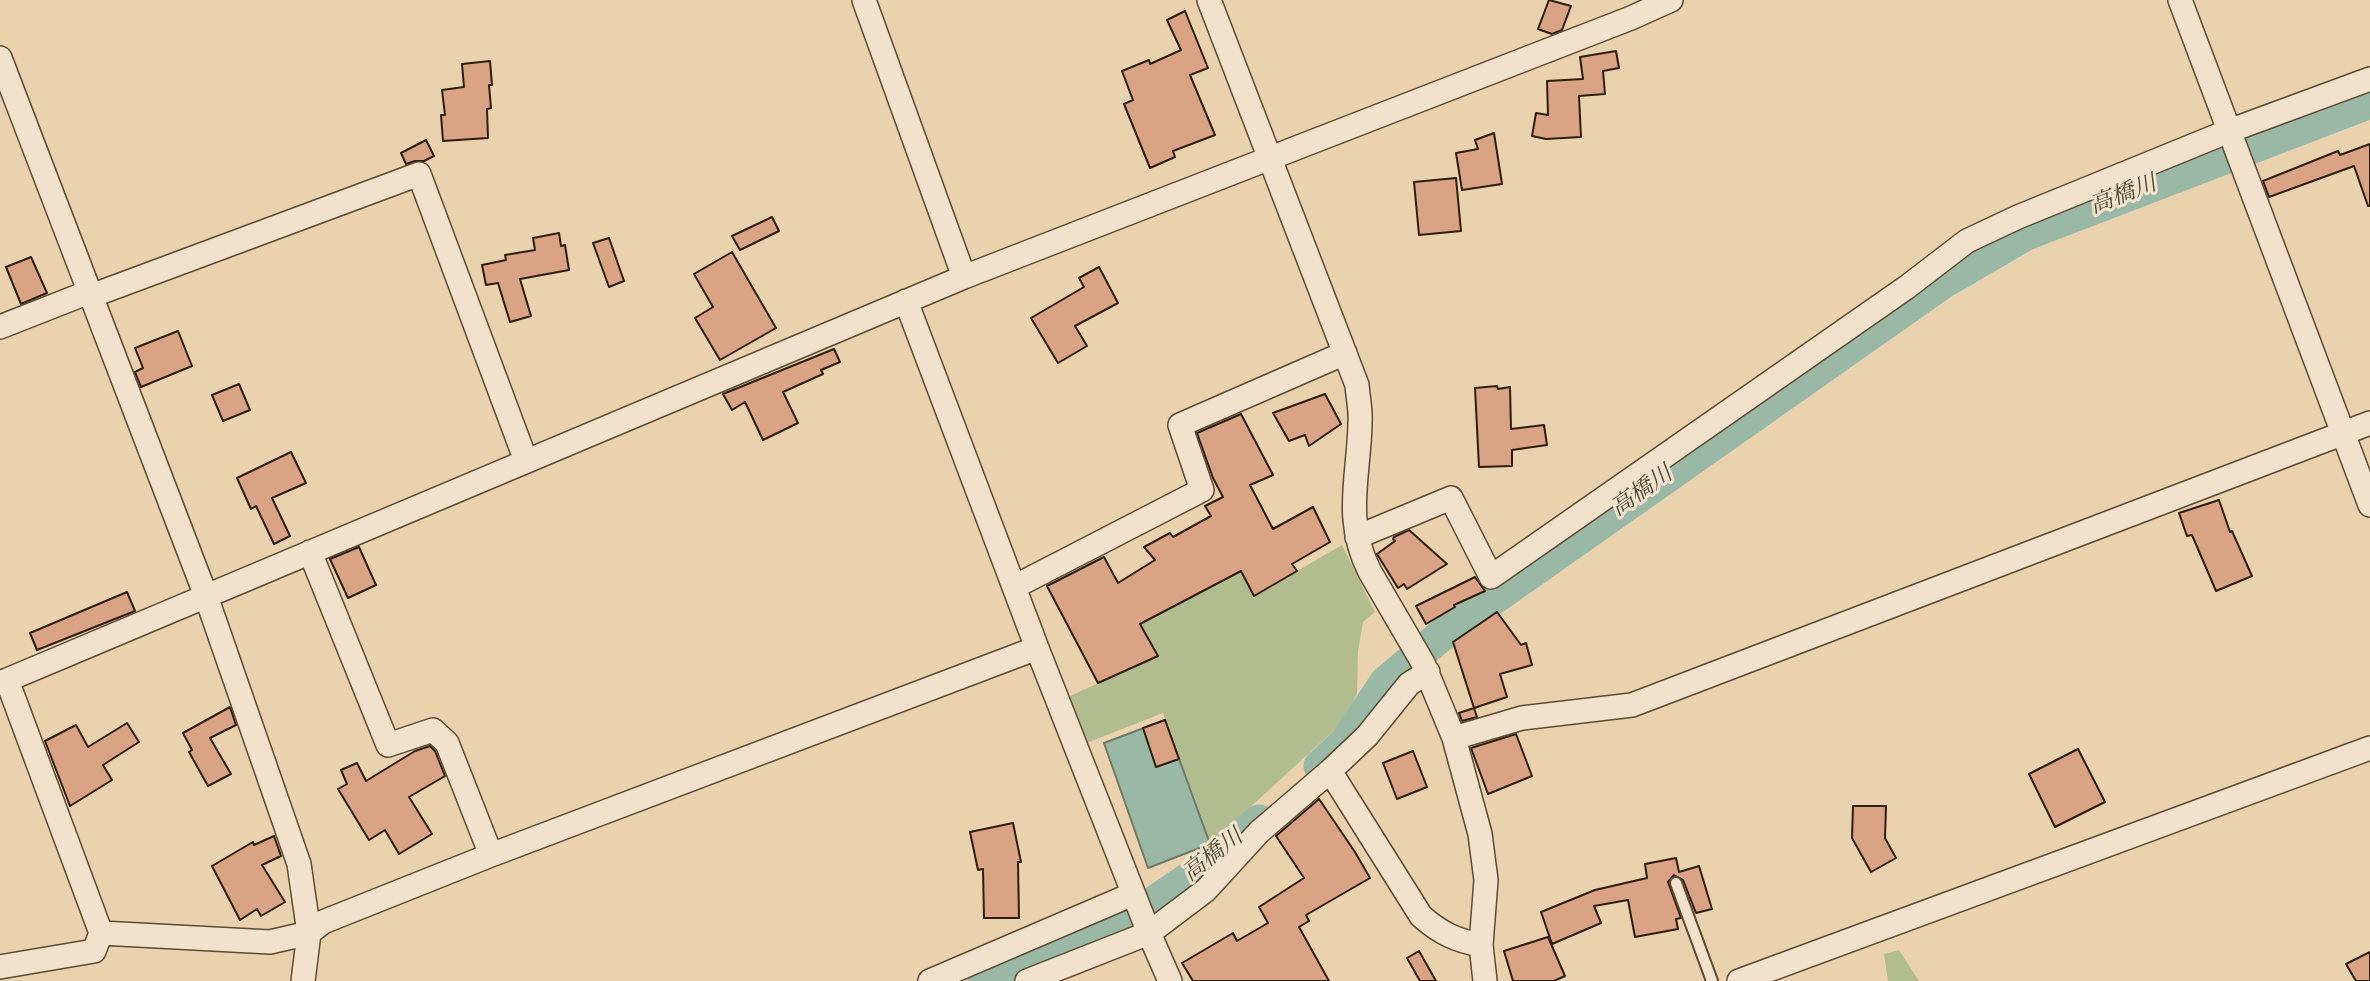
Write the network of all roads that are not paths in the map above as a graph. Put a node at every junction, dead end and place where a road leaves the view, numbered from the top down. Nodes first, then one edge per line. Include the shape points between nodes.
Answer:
1 (864, 0) edge
2 (1209, 0) edge
3 (1671, 0) edge
4 (2180, 0) edge
5 (1627, 9) edge
6 (0, 58) edge
7 (2370, 79) edge
8 (2229, 131) junction
9 (1269, 159) junction
10 (964, 277) junction
11 (90, 294) junction
12 (906, 301) junction
13 (0, 327) edge
14 (1345, 353) junction
15 (2370, 424) edge
16 (2343, 433) junction
17 (526, 461) junction
18 (2370, 505) edge
19 (1357, 537) junction
20 (310, 552) junction
21 (1014, 587) junction
22 (205, 596) junction
23 (1037, 648) junction
24 (1428, 672) junction
25 (3, 682) edge
26 (1454, 738) junction
27 (2370, 748) edge
28 (1330, 771) junction
29 (491, 855) junction
30 (1676, 883) dead end
31 (1133, 894) junction
32 (101, 933) junction
33 (309, 933) junction
34 (1149, 933) junction
35 (1482, 945) junction
36 (0, 967) edge
37 (303, 981) edge
38 (930, 981) edge
39 (1027, 981) edge
40 (1170, 981) edge
41 (1485, 981) edge
42 (1712, 981) edge
43 (1739, 981) edge

1 - 10 street
2 - 9 street
3 - 5 street
4 - 8 street
5 - 9 street
6 - 11 street
7 - 8 street
8 - 16 street
8 - 19 street via 1967,241 1491,577 1451,498
9 - 10 street
9 - 14 street
10 - 12 street
11 - 13 street
11 - 17 street via 419,174
11 - 22 street
12 - 17 street
12 - 21 street
14 - 19 street via 1357,385 1360,422 1353,508
14 - 21 street via 1180,425 1202,490
15 - 16 street
16 - 18 street
16 - 26 street via 1632,705 1522,718
17 - 20 street
19 - 24 street via 1366,566
20 - 22 street
20 - 29 street via 388,745 433,730 447,743
21 - 23 street
22 - 25 street
22 - 33 street via 299,864
23 - 29 street
23 - 31 street
24 - 26 street
24 - 28 street via 1409,684 1367,736
25 - 32 street
26 - 35 street via 1483,857
27 - 43 street
28 - 34 street via 1259,832 1206,890
28 - 35 street via 1422,916 1437,931
29 - 33 street via 323,922
30 - 42 lane
31 - 34 street
31 - 38 street
32 - 33 street via 270,942
32 - 36 street via 94,951
33 - 37 street
34 - 39 street
34 - 40 street
35 - 41 street

